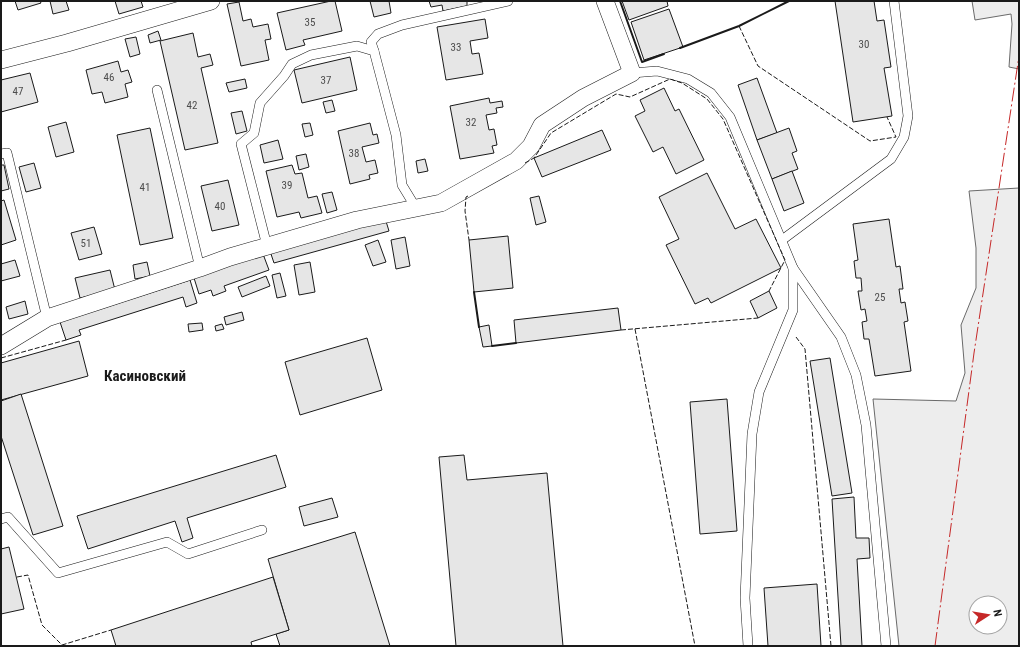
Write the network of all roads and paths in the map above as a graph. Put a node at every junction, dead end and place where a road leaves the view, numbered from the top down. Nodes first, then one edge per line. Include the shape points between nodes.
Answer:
1 (211, 1) edge
2 (508, 1) edge
3 (605, 1) edge
4 (894, 1) edge
5 (374, 51) junction
6 (1, 60) edge
7 (632, 73) junction
8 (157, 90) dead end
9 (1, 154) edge
10 (416, 208) junction
11 (782, 240) junction
12 (267, 246) junction
13 (200, 268) junction
14 (793, 268) junction
15 (47, 318) junction
16 (1, 346) edge
17 (1, 519) edge
18 (262, 530) dead end
19 (748, 646) edge
20 (886, 646) edge

1 - 6 street
2 - 5 lane via 402,25 378,34 371,42
3 - 7 street
4 - 11 lane via 908,116 904,137 891,159
5 - 10 lane via 396,135 402,185
5 - 12 lane via 357,46 311,55 292,64 260,103 254,133 241,144
7 - 10 street via 583,98 542,125 531,146 516,161 440,203
7 - 11 lane via 657,71 688,79 711,93 730,117
8 - 13 lane
9 - 15 lane via 7,153
10 - 12 street via 357,220
11 - 14 lane
12 - 13 street
13 - 15 street
14 - 19 lane via 793,310 759,392 752,434 745,598
14 - 20 lane via 841,338 856,375 866,425
15 - 16 street
17 - 18 lane via 8,517 58,573 167,542 188,554

